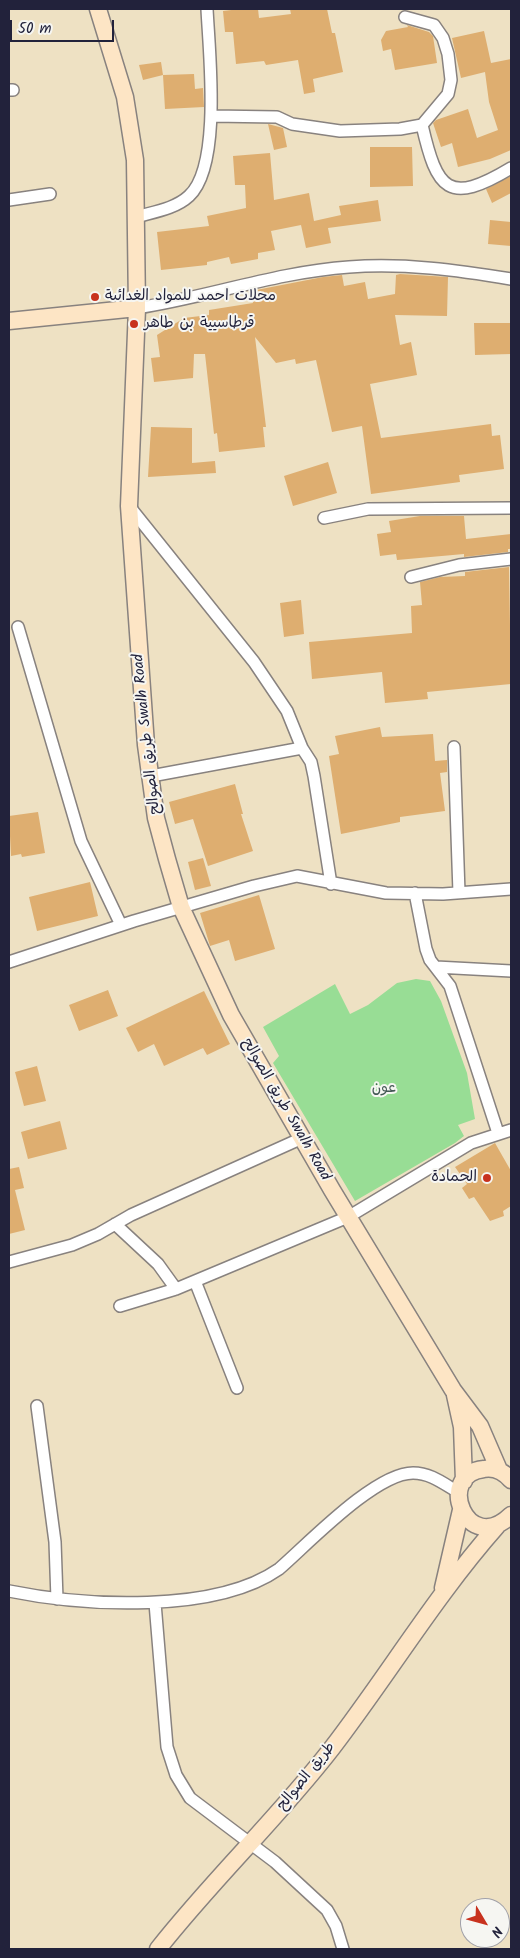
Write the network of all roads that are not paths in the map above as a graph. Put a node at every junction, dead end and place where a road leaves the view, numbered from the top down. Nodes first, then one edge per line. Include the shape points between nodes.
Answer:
1 (98, 9) edge
2 (207, 9) edge
3 (404, 17) dead end
4 (212, 116) junction
5 (422, 125) junction
6 (511, 168) edge
7 (50, 194) dead end
8 (9, 200) edge
9 (136, 217) junction
10 (511, 278) edge
11 (137, 308) junction
12 (9, 321) edge
13 (129, 506) junction
14 (511, 508) edge
15 (324, 518) dead end
16 (511, 558) edge
17 (411, 577) dead end
18 (18, 627) dead end
19 (454, 747) dead end
20 (302, 748) junction
21 (151, 776) junction
22 (331, 884) junction
23 (511, 889) edge
24 (459, 893) junction
25 (415, 894) junction
26 (181, 908) junction
27 (121, 925) junction
28 (9, 962) edge
29 (436, 967) junction
30 (511, 971) edge
31 (511, 1130) edge
32 (498, 1133) junction
33 (300, 1139) junction
34 (348, 1217) junction
35 (115, 1224) junction
36 (9, 1262) edge
37 (195, 1281) junction
38 (176, 1289) junction
39 (120, 1306) dead end
40 (237, 1388) dead end
41 (454, 1390) junction
42 (37, 1406) dead end
43 (507, 1475) edge
44 (461, 1486) junction
45 (460, 1510) junction
46 (511, 1515) edge
47 (497, 1526) junction
48 (9, 1591) edge
49 (442, 1593) junction
50 (57, 1600) junction
51 (155, 1603) junction
52 (251, 1843) junction
53 (158, 1949) edge
54 (343, 1949) edge

1 - 9 street, طريق الصوالح Swalh Road via 126,97 135,160
2 - 4 street
3 - 5 street via 434,25 448,54 451,80 448,94
4 - 5 street via 277,117 292,124 340,131 400,130
4 - 9 street via 201,176 189,196 176,206
5 - 6 street via 439,177 448,186 461,190
7 - 8 street
9 - 11 street, طريق الصوالح Swalh Road
10 - 11 street via 407,265 348,267
11 - 12 street
11 - 13 street, طريق الصوالح Swalh Road
13 - 20 street via 254,662 287,711
13 - 21 street, طريق الصوالح Swalh Road
14 - 15 street via 368,509
16 - 17 street via 459,565
18 - 27 street via 81,841
19 - 24 street
20 - 21 street
20 - 22 street via 311,762 314,776
21 - 26 street, طريق الصوالح Swalh Road via 156,818
22 - 25 street
22 - 26 street via 297,876
23 - 24 street
24 - 25 street
25 - 29 street via 426,949
26 - 27 street
26 - 33 street, طريق الصوالح Swalh Road via 231,1015
27 - 28 street
29 - 30 street
29 - 32 street via 450,986
31 - 32 street
32 - 34 street via 471,1143
33 - 34 street, طريق الصوالح Swalh Road
33 - 35 street
34 - 37 street
34 - 41 street, طريق الصوالح Swalh Road
35 - 36 street via 72,1245
35 - 38 street via 158,1264
37 - 38 street
37 - 40 street
38 - 39 street
41 - 43 street via 480,1426
41 - 44 street via 462,1426
42 - 50 street via 55,1542
43 - 44 street via 479,1469
44 - 45 street
44 - 51 street via 413,1473 396,1476 372,1488 265,1579 242,1588
45 - 47 street via 472,1523
45 - 49 street
46 - 47 street, طريق الصوالح
47 - 49 street, طريق الصوالح
48 - 50 street
49 - 52 street, طريق الصوالح via 332,1748
50 - 51 street
51 - 52 street via 167,1747 176,1776 190,1798 204,1811
52 - 53 street, طريق الصوالح via 223,1871
52 - 54 street via 327,1910

